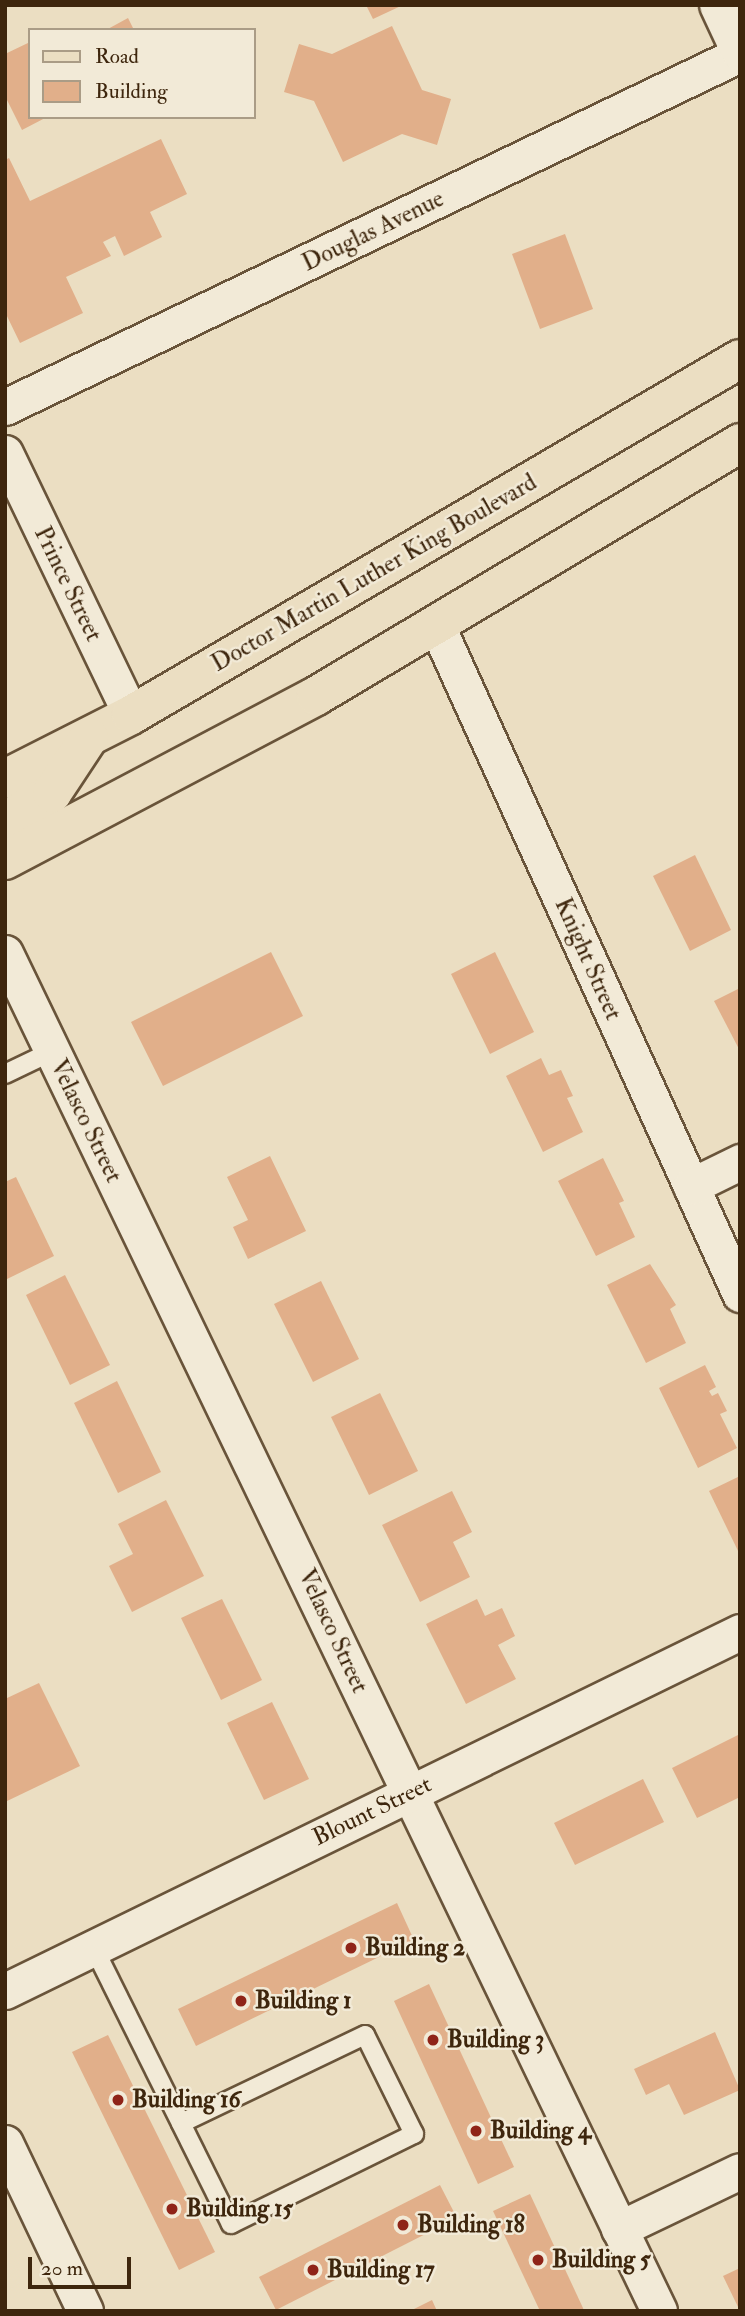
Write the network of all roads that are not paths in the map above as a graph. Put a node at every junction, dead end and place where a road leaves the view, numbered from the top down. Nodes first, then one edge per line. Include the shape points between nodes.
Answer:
1 (719, 5) edge
2 (740, 52) edge
3 (740, 359) edge
4 (5, 407) edge
5 (740, 443) edge
6 (5, 453) edge
7 (436, 624) junction
8 (131, 715) junction
9 (90, 735) junction
10 (5, 779) edge
11 (5, 821) edge
12 (5, 860) edge
13 (5, 953) edge
14 (52, 1051) junction
15 (5, 1074) edge
16 (740, 1162) edge
17 (691, 1186) junction
18 (740, 1294) edge
19 (740, 1632) edge
20 (409, 1793) junction
21 (94, 1948) junction
22 (5, 1991) edge
23 (181, 2123) junction
24 (5, 2143) edge
25 (740, 2171) edge
26 (619, 2229) junction
27 (85, 2311) edge
28 (659, 2311) edge

1 - 2 street
2 - 4 street, Douglas Avenue
3 - 8 main road, Doctor Martin Luther King Boulevard
5 - 7 main road
6 - 8 street, Prince Street
7 - 12 main road via 316,696
7 - 17 street, Knight Street
8 - 9 main road, Doctor Martin Luther King Boulevard
9 - 10 main road, Doctor Martin Luther King Boulevard
9 - 11 main road via 51,793
13 - 14 street, Velasco Street
14 - 15 lane
14 - 20 street, Velasco Street
16 - 17 street
17 - 18 street, Knight Street
19 - 20 street, Blount Street
20 - 21 street, Blount Street
20 - 26 street, Velasco Street
21 - 22 street, Blount Street
21 - 23 lane
23 - 23 lane via 231,2224 414,2134 365,2035
24 - 27 street
25 - 26 street
26 - 28 street, Velasco Street

